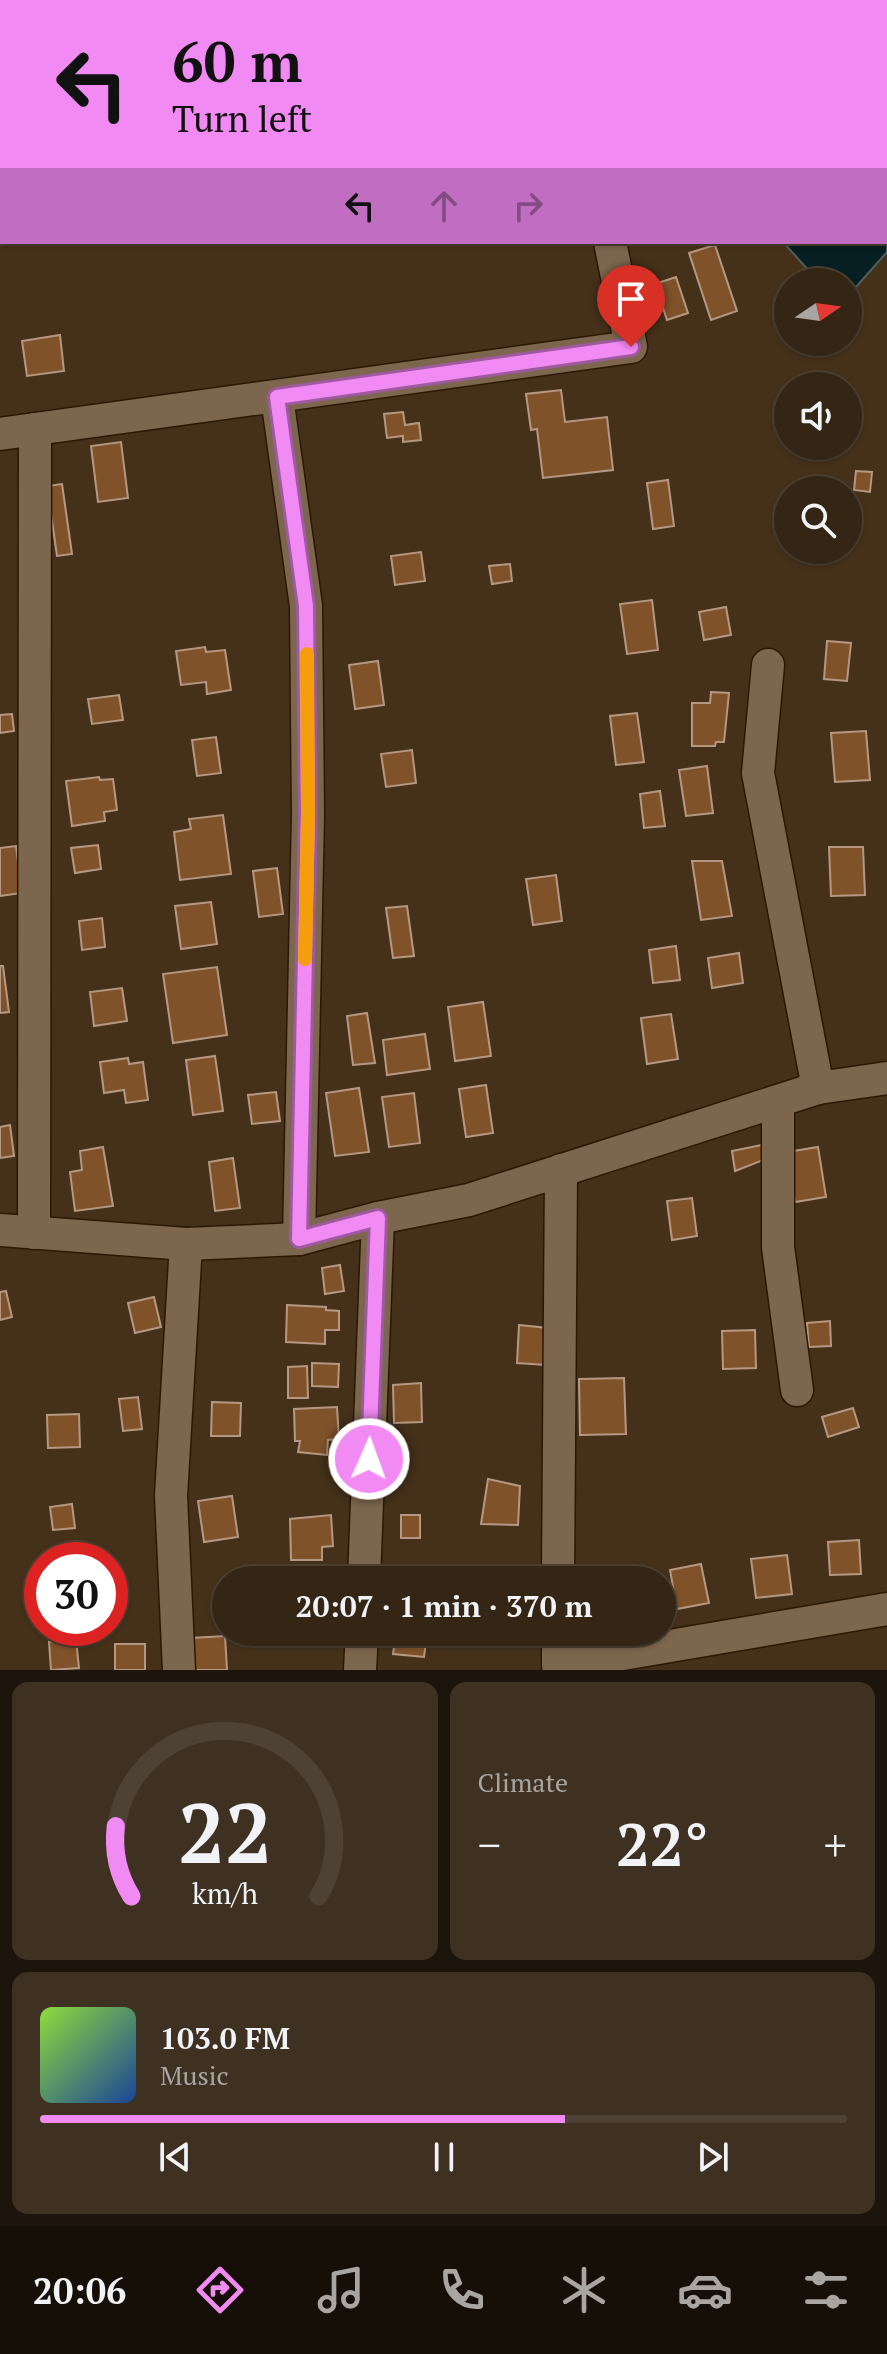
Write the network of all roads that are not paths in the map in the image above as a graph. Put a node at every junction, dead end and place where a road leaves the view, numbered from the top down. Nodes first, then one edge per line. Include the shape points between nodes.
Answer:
1 (610, 244) edge
2 (277, 397) junction
3 (35, 429) junction
4 (0, 434) edge
5 (768, 665) dead end
6 (887, 1078) edge
7 (818, 1088) junction
8 (778, 1101) junction
9 (561, 1170) junction
10 (378, 1218) junction
11 (0, 1230) edge
12 (34, 1233) junction
13 (299, 1239) junction
14 (186, 1244) junction
15 (797, 1390) dead end
16 (365, 1566) edge
17 (558, 1566) edge
18 (887, 1609) edge
19 (676, 1645) edge
20 (361, 1646) edge
21 (558, 1646) edge
22 (670, 1646) edge
23 (179, 1670) edge
24 (360, 1670) edge

1 - 2 street via 631,347
2 - 3 street
2 - 13 street via 306,606 308,814
3 - 4 street
3 - 12 street
5 - 7 street via 758,773
6 - 7 street
7 - 8 street
8 - 9 street
8 - 15 street via 778,1247
9 - 10 street via 469,1200
9 - 17 street
10 - 13 street
10 - 16 street
11 - 12 street
12 - 14 street
13 - 14 street
14 - 23 street via 171,1496
18 - 19 street
20 - 24 street
21 - 22 street via 558,1665

